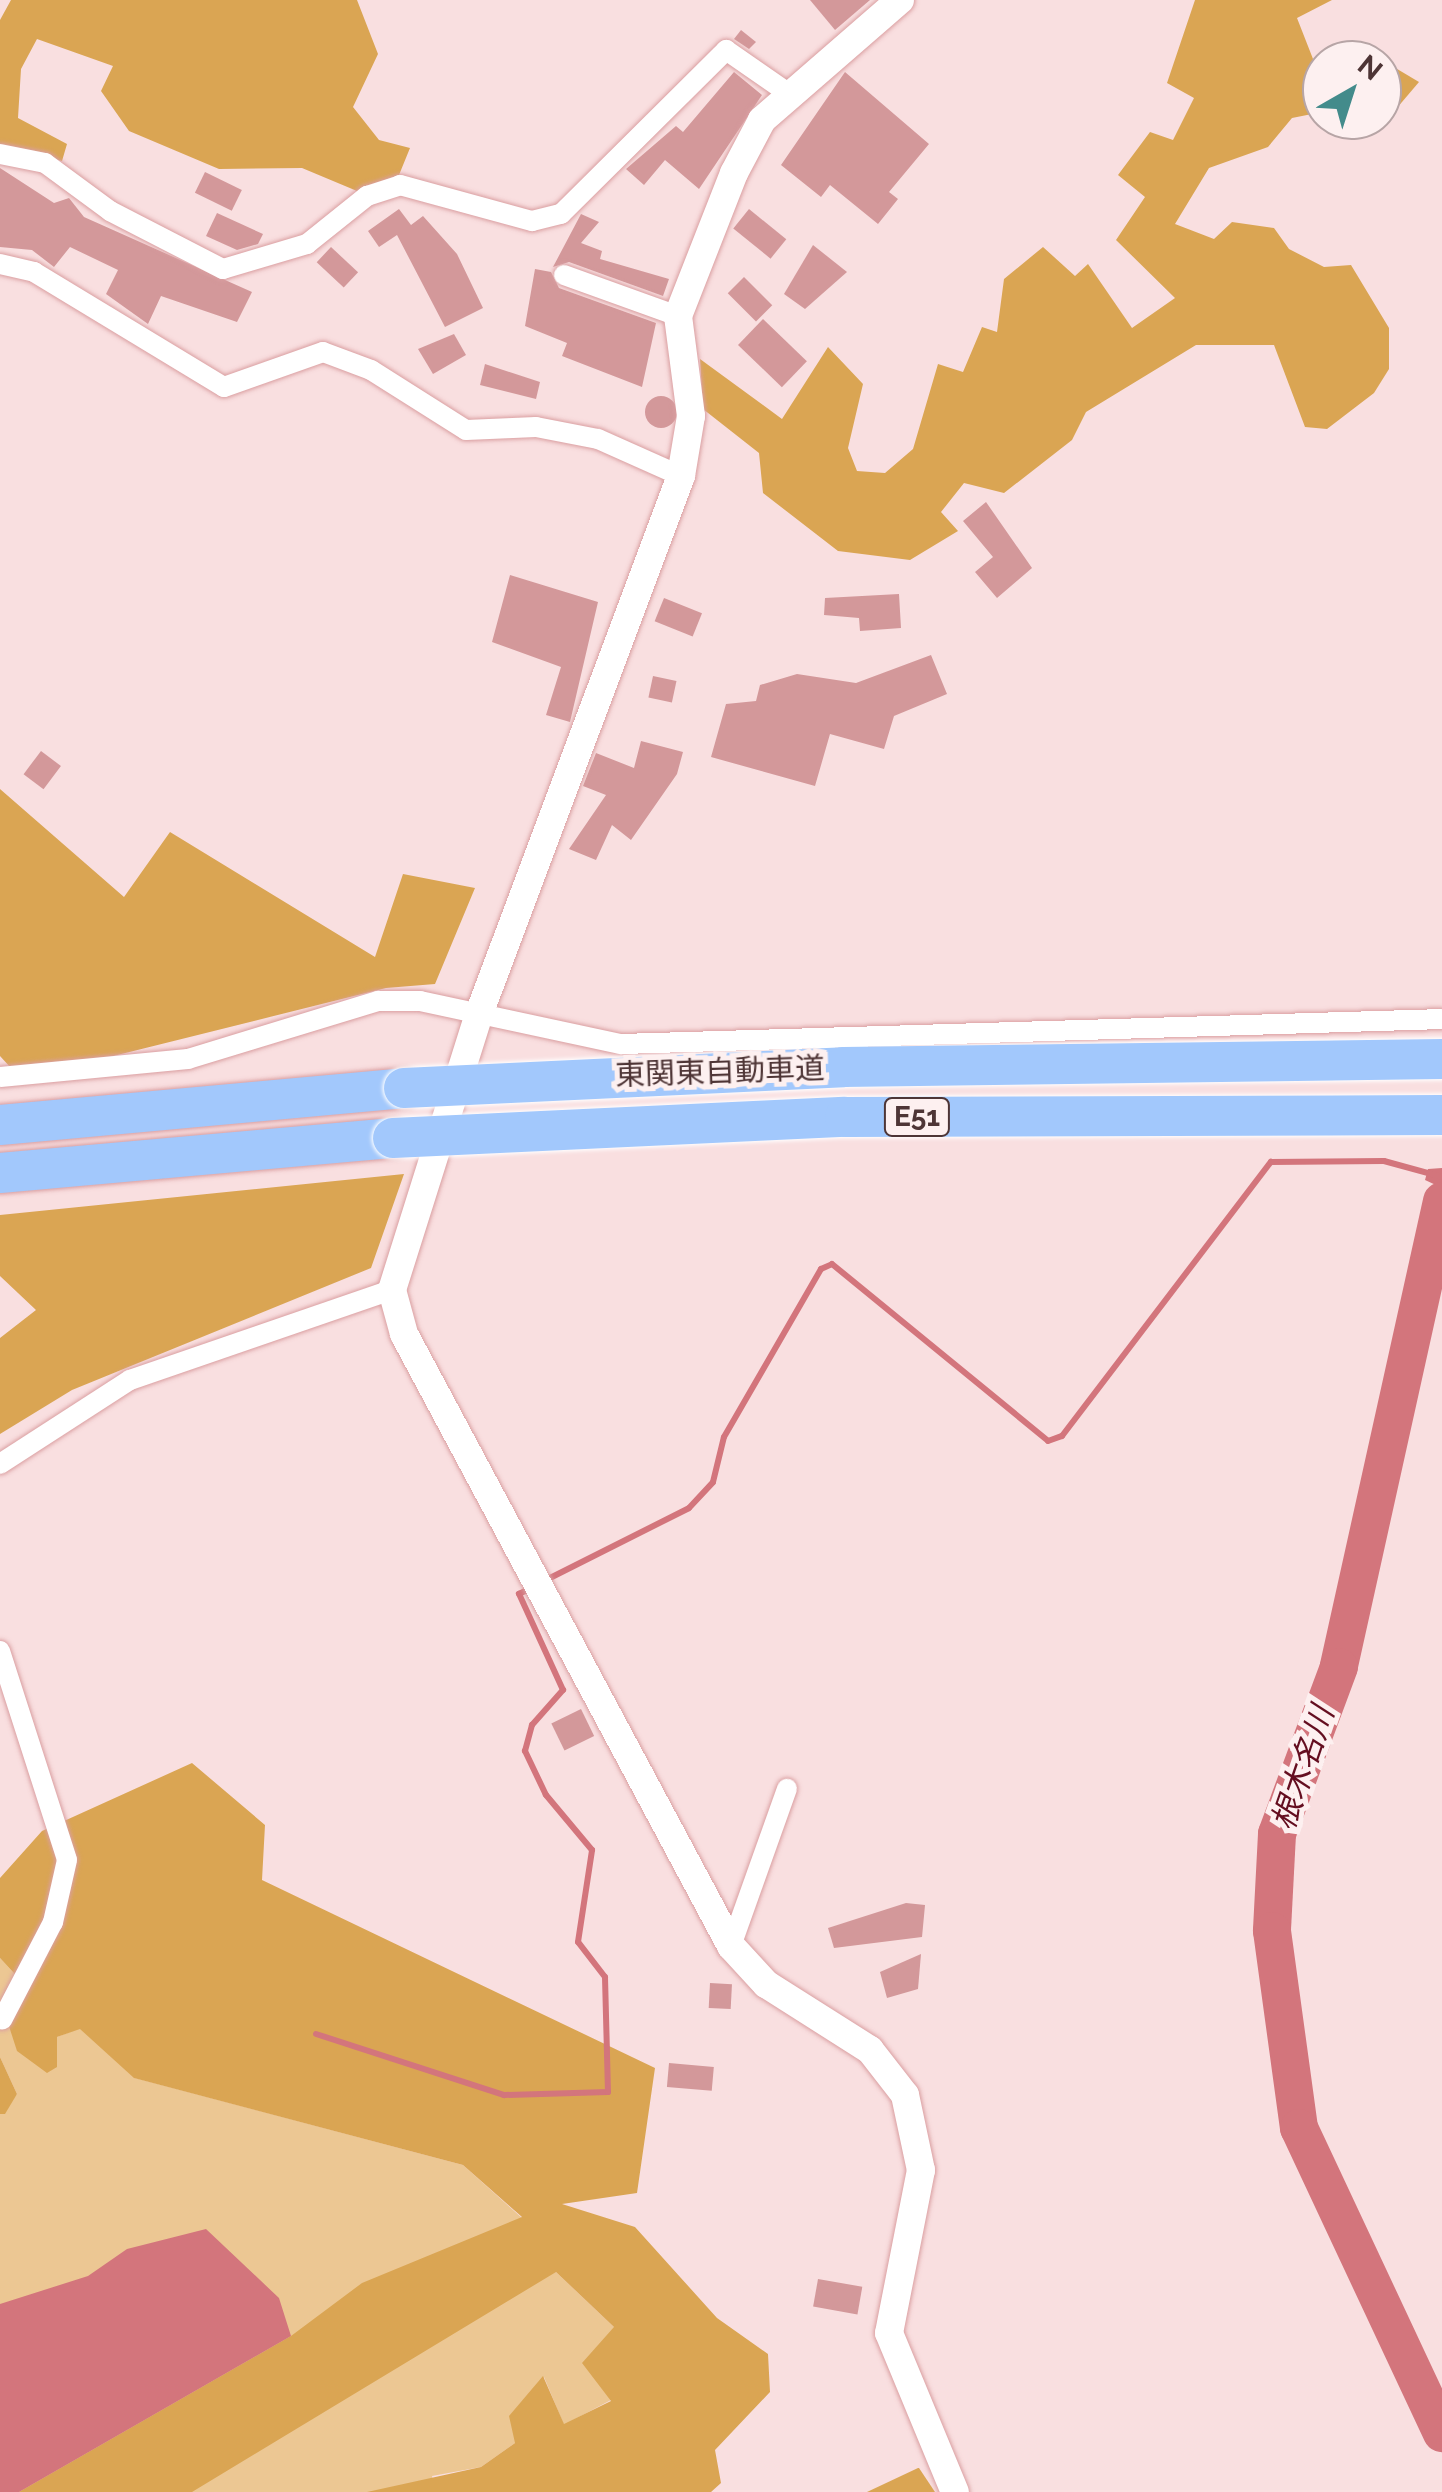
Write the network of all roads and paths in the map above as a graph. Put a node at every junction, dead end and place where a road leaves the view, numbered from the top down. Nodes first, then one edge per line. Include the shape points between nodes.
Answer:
1 (900, 0) edge
2 (788, 93) junction
3 (0, 154) edge
4 (0, 264) edge
5 (564, 274) dead end
6 (678, 316) junction
7 (681, 476) junction
8 (479, 1014) junction
9 (1442, 1018) edge
10 (1442, 1058) edge
11 (0, 1077) edge
12 (1442, 1115) edge
13 (0, 1125) edge
14 (0, 1173) edge
15 (392, 1290) junction
16 (0, 1464) edge
17 (0, 1650) edge
18 (787, 1789) dead end
19 (731, 1946) junction
20 (2, 2020) edge
21 (955, 2492) edge

1 - 2 street
2 - 3 street via 726,50 560,214 532,222 400,185 367,196 308,244 223,269 110,211 45,163
2 - 6 street via 746,146
4 - 7 street via 34,272 224,387 323,352 371,370 466,430 536,427 598,439
5 - 6 street
6 - 7 street via 691,416
7 - 8 street
8 - 9 street via 620,1044
8 - 11 street via 378,1001 188,1059
8 - 15 street
10 - 13 highway, 東関東自動車道 / E51, bridge via 824,1068 404,1088
12 - 14 highway, 東関東自動車道 / E51, bridge via 845,1117 393,1138
15 - 16 street via 130,1380
15 - 19 street via 404,1334
17 - 20 street via 67,1860 53,1922
18 - 19 street
19 - 21 street via 766,1984 870,2050 917,2121 921,2170 889,2333

